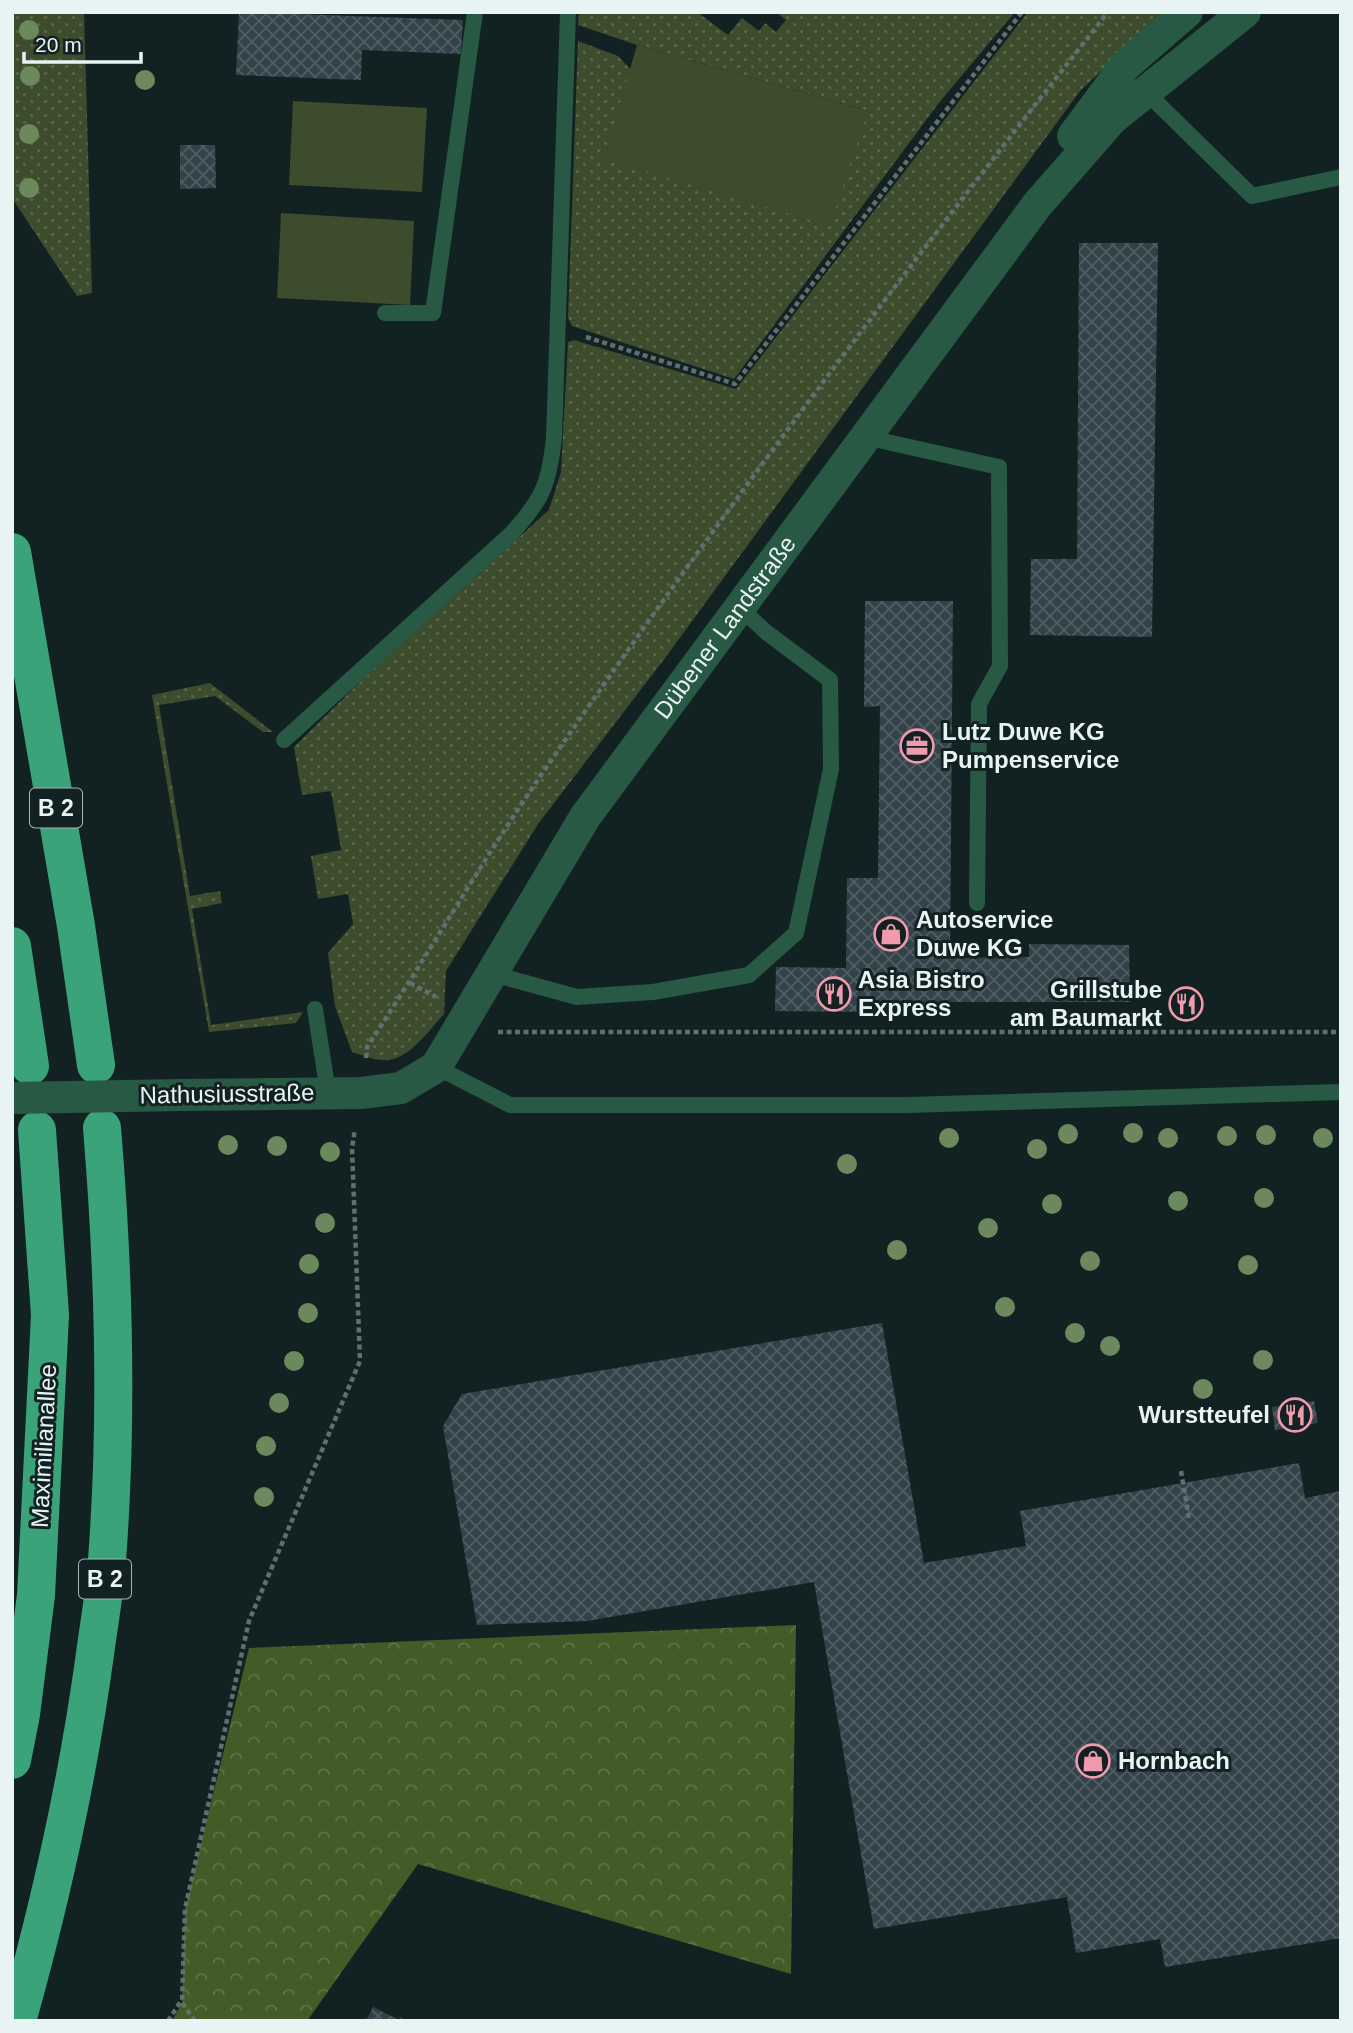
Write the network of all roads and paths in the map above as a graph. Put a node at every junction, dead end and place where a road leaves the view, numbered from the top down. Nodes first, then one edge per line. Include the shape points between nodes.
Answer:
1 (475, 12) edge
2 (568, 12) edge
3 (1021, 12) edge
4 (1108, 12) edge
5 (1187, 12) edge
6 (1245, 12) edge
7 (1146, 92) junction
8 (1341, 177) edge
9 (1037, 205) junction
10 (385, 313) dead end
11 (558, 328) junction
12 (865, 437) junction
13 (12, 552) edge
14 (738, 606) junction
15 (284, 740) dead end
16 (977, 903) dead end
17 (12, 946) edge
18 (493, 974) junction
19 (410, 983) junction
20 (315, 1009) dead end
21 (468, 1015) junction
22 (1341, 1032) edge
23 (96, 1065) dead end
24 (436, 1068) junction
25 (21, 1082) edge
26 (328, 1092) junction
27 (1341, 1092) edge
28 (361, 1093) junction
29 (102, 1128) dead end
30 (37, 1130) dead end
31 (1181, 1471) dead end
32 (1189, 1518) dead end
33 (12, 1760) edge
34 (182, 2001) junction
35 (17, 2021) edge
36 (169, 2021) edge
37 (195, 2021) edge

1 - 10 lane via 433,313
2 - 11 lane
3 - 11 path via 735,384
4 - 19 path via 985,168 690,562 538,780
5 - 9 street, Dübener Landstraße via 1125,66 1070,139
6 - 7 street, Dübener Landstraße
7 - 8 lane via 1252,196
7 - 9 street, Dübener Landstraße via 1112,119
9 - 12 street, Dübener Landstraße
11 - 15 lane via 550,471 537,506
12 - 14 street, Dübener Landstraße
12 - 16 lane via 999,467 1000,666 979,704
13 - 23 highway, B 2
14 - 18 street, Dübener Landstraße via 585,817
14 - 18 lane via 830,680 831,769 796,933 749,975 653,992 577,998
17 - 25 highway
18 - 21 street, Dübener Landstraße
19 - 21 path
19 - 28 path via 367,1047
20 - 26 lane
21 - 22 path via 500,1033
21 - 24 street, Dübener Landstraße
24 - 27 lane via 510,1105 906,1105
24 - 28 street, Nathusiusstraße via 401,1088
25 - 26 street, Nathusiusstraße, bridge via 181,1095
26 - 28 street, Nathusiusstraße
28 - 34 path via 352,1148 360,1361 249,1621 185,1909
29 - 35 highway, B 2 via 114,1309 115,1410 107,1563 80,1759 50,1906
30 - 33 highway, Maximilianallee via 50,1315 36,1595
31 - 32 path
34 - 36 path
34 - 37 path

